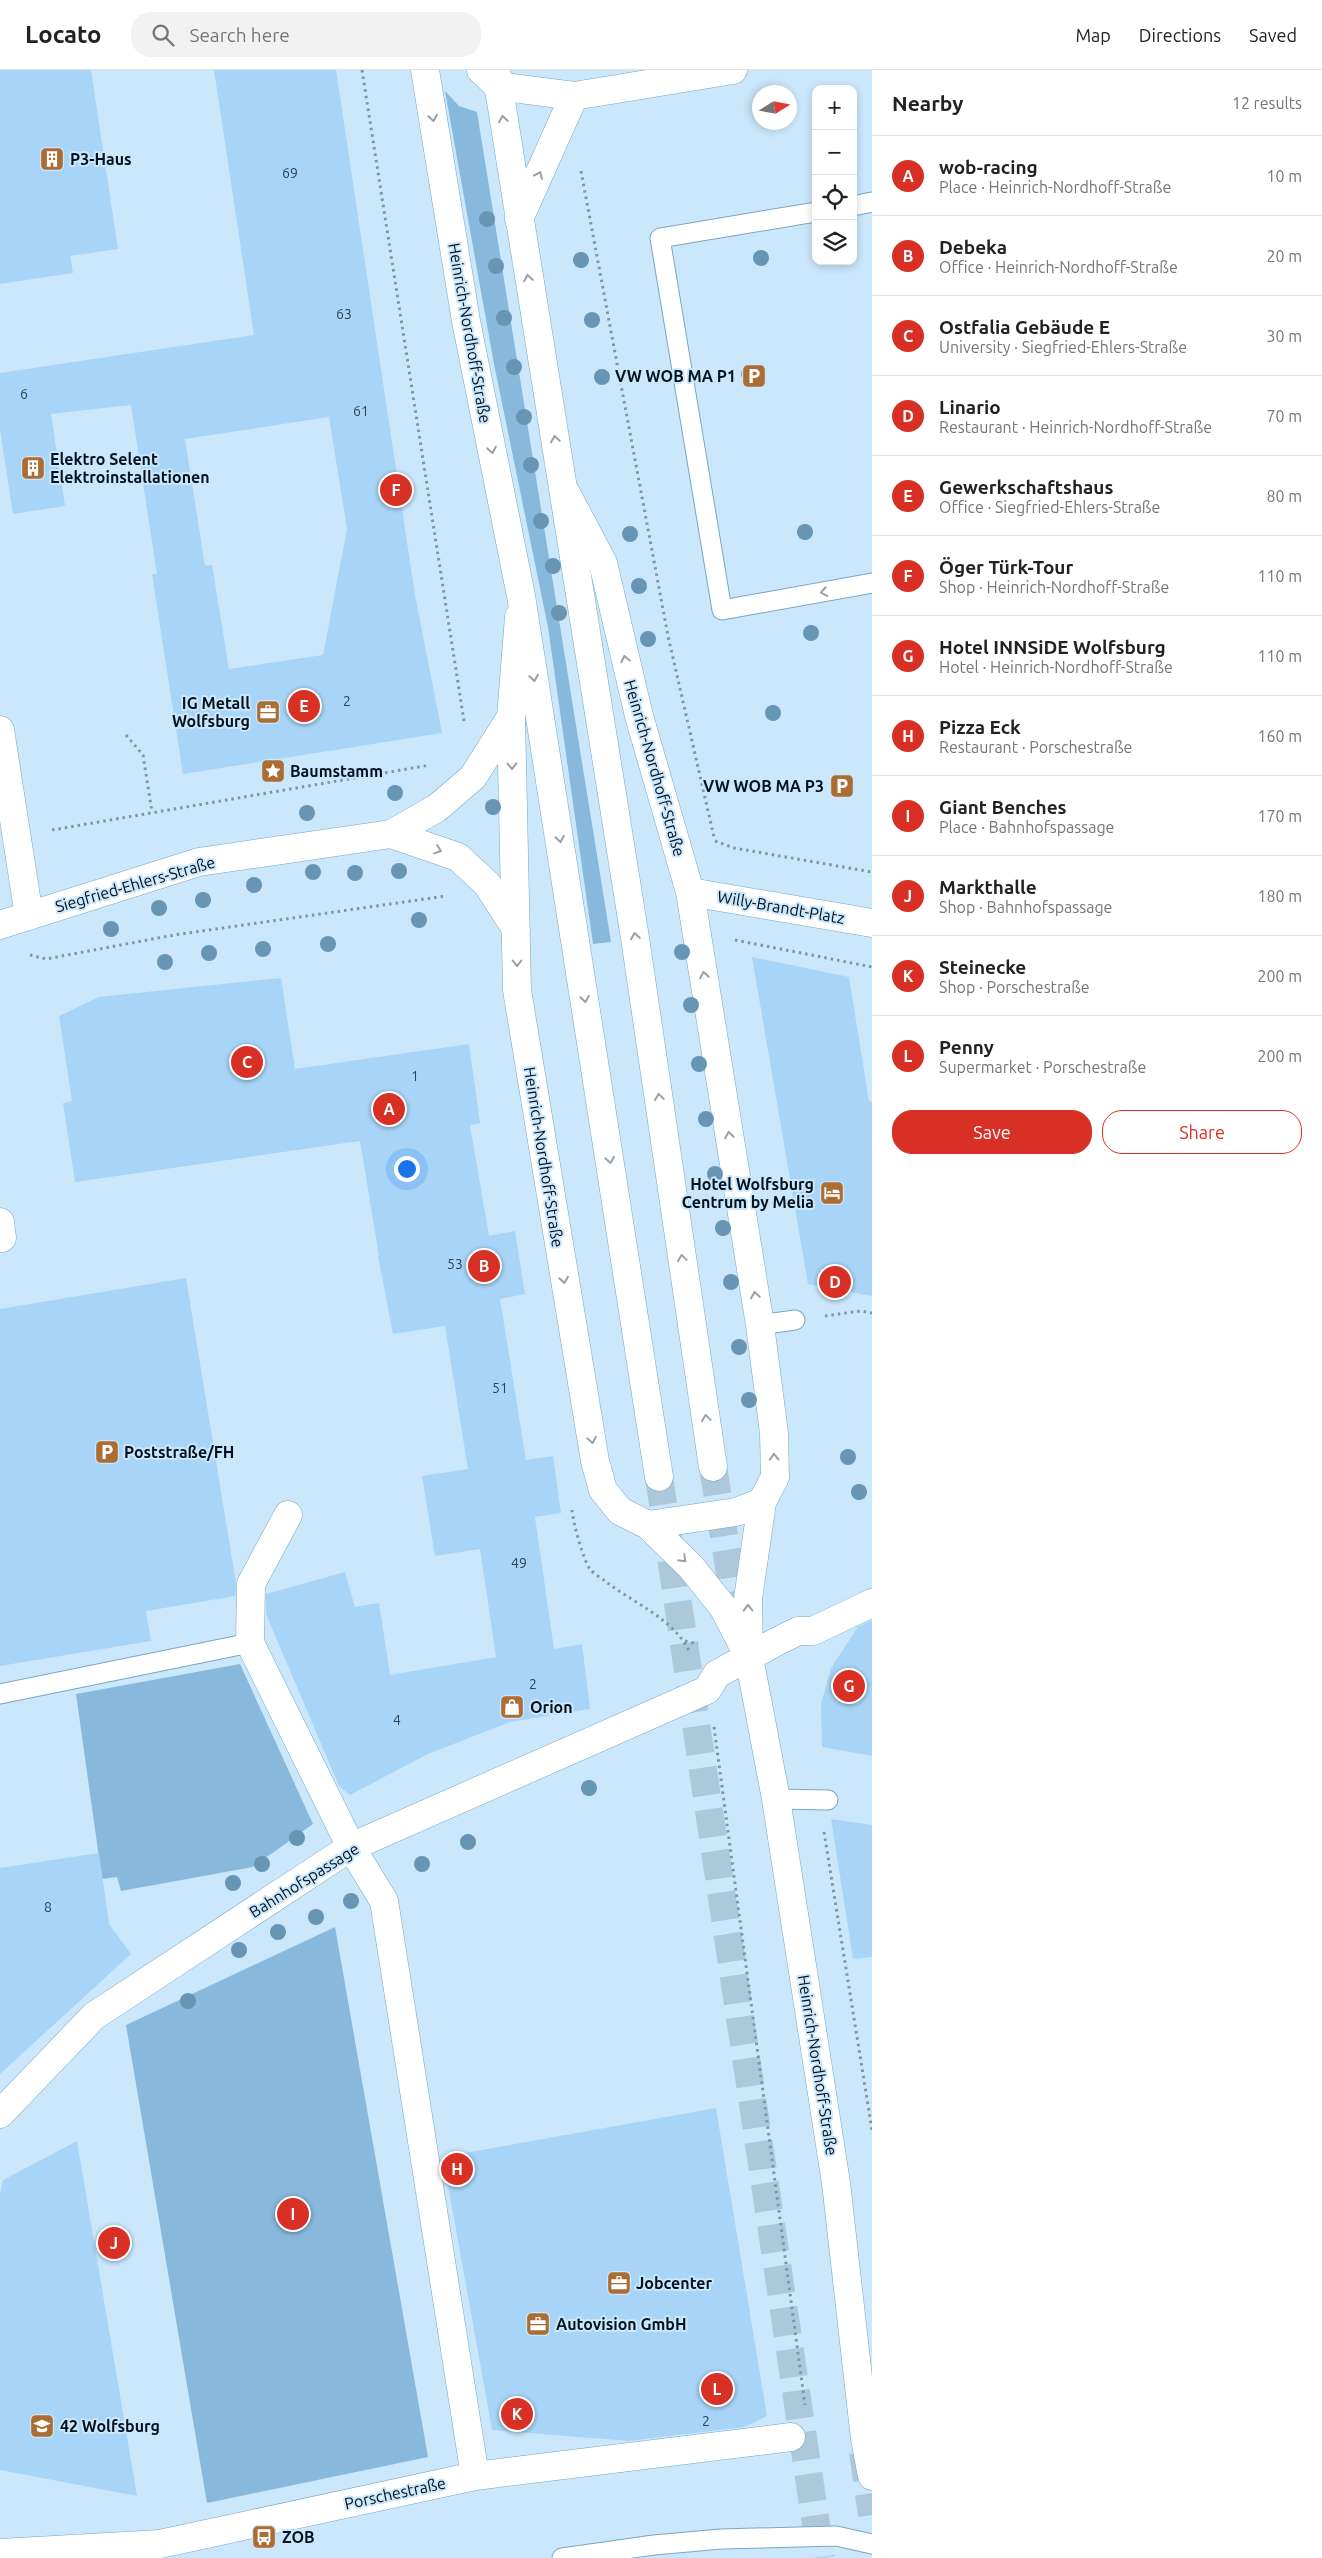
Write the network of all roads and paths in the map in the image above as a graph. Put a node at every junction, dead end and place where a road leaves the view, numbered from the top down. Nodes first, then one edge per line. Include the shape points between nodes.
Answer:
1 (362, 70) edge
2 (425, 70) edge
3 (733, 70) edge
4 (492, 75) edge
5 (574, 96) junction
6 (872, 202) edge
7 (857, 205) edge
8 (812, 213) edge
9 (519, 219) junction
10 (562, 487) junction
11 (872, 583) edge
12 (521, 596) junction
13 (511, 717) junction
14 (0, 730) edge
15 (126, 735) dead end
16 (433, 764) dead end
17 (473, 777) junction
18 (152, 812) junction
19 (392, 834) junction
20 (715, 841) dead end
21 (18, 848) junction
22 (872, 872) edge
23 (690, 892) junction
24 (454, 898) dead end
25 (29, 916) junction
26 (872, 923) edge
27 (0, 925) edge
28 (516, 929) junction
29 (735, 940) dead end
30 (28, 954) dead end
31 (872, 967) edge
32 (872, 1313) edge
33 (795, 1320) joint
34 (760, 1325) junction
35 (713, 1467) tunnel mouth
36 (659, 1477) tunnel mouth
37 (762, 1502) junction
38 (288, 1515) dead end
39 (648, 1525) junction
40 (872, 1603) edge
41 (250, 1643) junction
42 (749, 1657) junction
43 (707, 1690) junction
44 (0, 1694) edge
45 (776, 1799) junction
46 (828, 1800) dead end
47 (823, 1824) dead end
48 (351, 1847) junction
49 (0, 2114) edge
50 (872, 2130) edge
51 (806, 2415) dead end
52 (790, 2437) dead end
53 (475, 2476) junction
54 (872, 2476) tunnel mouth
55 (872, 2544) edge
56 (0, 2554) edge
57 (562, 2558) edge

1 - 17 path
2 -> 12 street, Heinrich-Nordhoff-Straße via 466,321
3 - 5 street
4 - 5 street, Heinrich-Nordhoff-Straße
9 -> 4 street, Heinrich-Nordhoff-Straße
9 -> 5 street
6 - 7 lane
11 -> 8 lane via 722,610 660,238
10 -> 9 street, Heinrich-Nordhoff-Straße
23 -> 10 street, Heinrich-Nordhoff-Straße via 639,716 602,563
35 -> 10 street, Heinrich-Nordhoff-Straße via 634,928
12 - 13 street, Heinrich-Nordhoff-Straße
12 -> 36 street, Heinrich-Nordhoff-Straße
13 - 17 street, Siegfried-Ehlers-Straße
13 -> 28 street, Heinrich-Nordhoff-Straße
14 - 21 street
15 - 18 path via 143,755
16 - 18 path
17 - 19 street, Siegfried-Ehlers-Straße via 437,808
18 - 21 path via 42,832
19 - 25 street, Siegfried-Ehlers-Straße via 199,862
19 -> 28 street, Siegfried-Ehlers-Straße via 458,856 486,884
20 - 22 path via 734,848
21 - 25 street
23 - 26 street, Willy-Brandt-Platz
34 -> 23 street, Heinrich-Nordhoff-Straße
24 - 30 path via 446,896 184,934 46,959
25 - 27 street, Siegfried-Ehlers-Straße
28 -> 39 street, Heinrich-Nordhoff-Straße via 517,990 595,1461 603,1490 620,1511
29 - 31 path
32 - 33 path via 860,1311
33 - 34 lane
37 -> 34 street, Heinrich-Nordhoff-Straße via 775,1477 774,1433
37 - 39 street via 736,1512
42 -> 37 street, Heinrich-Nordhoff-Straße via 748,1600
38 - 41 street via 251,1584
39 -> 42 street, Heinrich-Nordhoff-Straße via 691,1567 723,1607
40 - 42 street via 813,1631 798,1631
41 - 44 lane
41 - 48 street
42 - 43 street via 717,1674
42 - 45 street, Heinrich-Nordhoff-Straße
43 - 48 street, Bahnhofspassage
43 - 51 path via 717,1744
45 - 46 lane
45 - 54 street, Heinrich-Nordhoff-Straße via 836,2183
47 - 50 path
48 - 49 street, Bahnhofspassage via 94,2016
48 - 53 street via 384,1901
52 - 53 street, Porschestraße
53 - 56 street, Porschestraße via 160,2544
55 - 57 lane via 836,2536 722,2539

